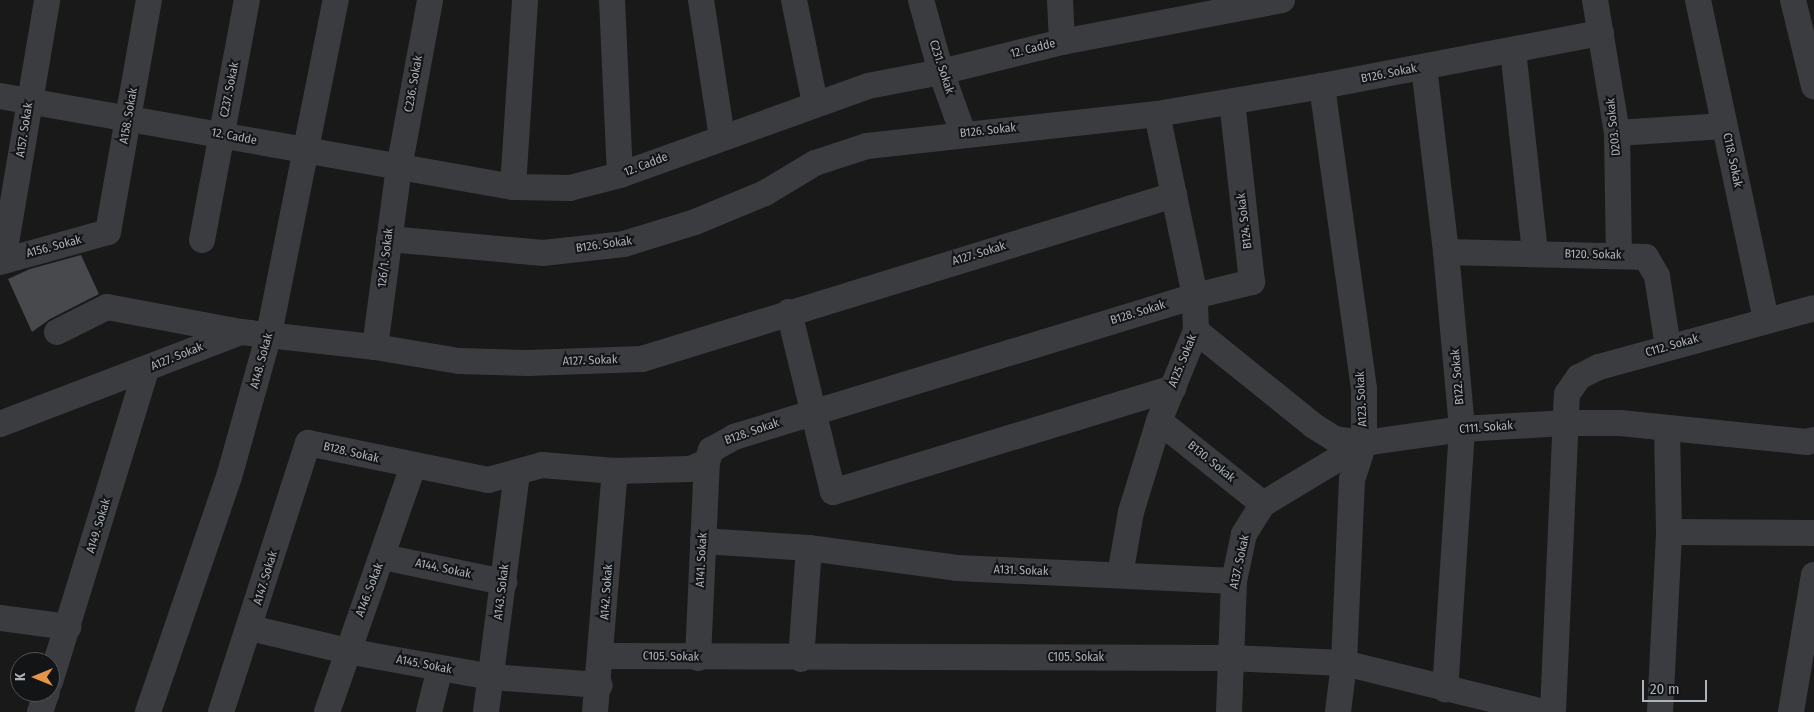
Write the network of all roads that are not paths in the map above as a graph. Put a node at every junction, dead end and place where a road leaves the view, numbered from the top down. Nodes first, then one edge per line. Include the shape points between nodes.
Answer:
1 (47, 0) edge
2 (149, 0) edge
3 (247, 0) edge
4 (336, 0) edge
5 (430, 0) edge
6 (525, 0) edge
7 (612, 0) edge
8 (701, 0) edge
9 (794, 0) edge
10 (921, 0) edge
11 (1060, 0) edge
12 (1282, 0) edge
13 (1595, 0) edge
14 (1698, 0) edge
15 (1793, 0) edge
16 (1196, 7) edge
17 (1601, 33) junction
18 (1062, 42) junction
19 (1513, 50) junction
20 (1424, 67) junction
21 (941, 72) junction
22 (1812, 72) edge
23 (1322, 86) junction
24 (0, 96) edge
25 (30, 101) junction
26 (1232, 102) junction
27 (815, 103) junction
28 (1157, 114) junction
29 (128, 117) junction
30 (1724, 126) junction
31 (963, 133) junction
32 (1617, 133) junction
33 (222, 134) junction
34 (722, 137) junction
35 (308, 152) junction
36 (399, 168) junction
37 (620, 175) junction
38 (513, 187) junction
39 (1174, 195) junction
40 (108, 232) joint
41 (389, 239) junction
42 (202, 240) dead end
43 (1446, 252) junction
44 (1535, 254) junction
45 (1619, 255) junction
46 (1, 261) edge
47 (1195, 296) junction
48 (1814, 308) edge
49 (789, 312) junction
50 (1766, 320) junction
51 (1196, 331) junction
52 (57, 332) dead end
53 (241, 332) junction
54 (269, 334) junction
55 (375, 347) junction
56 (1668, 348) junction
57 (146, 370) junction
58 (1173, 388) junction
59 (815, 412) junction
60 (1159, 421) junction
61 (1566, 423) junction
62 (0, 424) edge
63 (1668, 428) junction
64 (1462, 429) junction
65 (1814, 440) edge
66 (308, 443) joint
67 (1364, 443) junction
68 (707, 462) junction
69 (413, 467) junction
70 (616, 471) junction
71 (517, 472) junction
72 (1263, 504) junction
73 (1669, 532) junction
74 (1814, 533) edge
75 (703, 541) junction
76 (808, 548) junction
77 (383, 557) junction
78 (1120, 575) junction
79 (1814, 575) edge
80 (1234, 581) junction
81 (504, 582) junction
82 (0, 618) edge
83 (68, 627) junction
84 (250, 628) junction
85 (347, 651) junction
86 (60, 652) edge
87 (602, 656) junction
88 (698, 658) junction
89 (1229, 658) junction
90 (801, 659) junction
91 (1806, 660) edge
92 (1344, 663) junction
93 (440, 668) junction
94 (491, 678) junction
95 (600, 685) junction
96 (1445, 688) junction
97 (148, 712) edge
98 (221, 712) edge
99 (327, 712) edge
100 (428, 712) edge
101 (486, 712) edge
102 (595, 712) edge
103 (1229, 712) edge
104 (1338, 712) edge
105 (1544, 712) edge
106 (1553, 712) edge
107 (1660, 712) edge
108 (1791, 712) edge

1 - 25 street, A157. Sokak
2 - 29 street, A158. Sokak
3 - 33 street, C237. Sokak
4 - 35 street, A148. Sokak
5 - 36 street, C236. Sokak
6 - 38 street
7 - 37 street
8 - 34 street
9 - 27 street
10 - 21 street, C231. Sokak
11 - 18 street
12 - 16 street, 12. Cadde
13 - 17 street, D203. Sokak
14 - 30 street, C118. Sokak
15 - 22 street
16 - 18 street, 12. Cadde
17 - 19 street, B126. Sokak
17 - 32 street, D203. Sokak
18 - 21 street, 12. Cadde
19 - 20 street, B126. Sokak
19 - 44 street
20 - 23 street, B126. Sokak
20 - 43 street, B122. Sokak
21 - 27 street, 12. Cadde via 868,86
21 - 31 street, C231. Sokak
23 - 26 street, B126. Sokak
23 - 67 street, A123. Sokak via 1364,389
24 - 25 street, 12. Cadde
25 - 29 street, 12. Cadde
25 - 46 street, A157. Sokak
26 - 28 street, B126. Sokak
26 - 47 street, B124. Sokak via 1252,282
27 - 34 street, 12. Cadde
28 - 31 street, B126. Sokak
28 - 39 street, A125. Sokak
29 - 33 street, 12. Cadde
29 - 40 street, A158. Sokak
30 - 32 street
30 - 50 street, C118. Sokak
31 - 41 street, B126. Sokak via 867,146 815,163 765,193 695,222 624,244 543,253
32 - 45 street, D203. Sokak
33 - 35 street, 12. Cadde
33 - 42 street, C237. Sokak
34 - 37 street, 12. Cadde
35 - 36 street, 12. Cadde
35 - 54 street, A148. Sokak
36 - 38 street, 12. Cadde
36 - 41 street, 126/1. Sokak
37 - 38 street, 12. Cadde via 570,188
39 - 47 street, A125. Sokak
39 - 49 street, A127. Sokak
40 - 46 street, A156. Sokak
41 - 55 street, 126/1. Sokak
43 - 44 street, B120. Sokak
43 - 64 street, B122. Sokak
44 - 45 street, B120. Sokak
45 - 56 street, B120. Sokak via 1646,257 1657,276
47 - 51 street, A125. Sokak
47 - 59 street, B128. Sokak
48 - 50 street, C112. Sokak
49 - 55 street, A127. Sokak via 642,359 528,363 459,361
49 - 59 street
50 - 56 street, C112. Sokak
51 - 58 street, A125. Sokak
51 - 67 street, C111. Sokak via 1314,426 1335,439
52 - 53 street via 107,307
53 - 54 street, A127. Sokak
53 - 57 street, A127. Sokak
54 - 55 street, A127. Sokak
54 - 97 street, A148. Sokak via 229,477
56 - 61 street, C112. Sokak via 1599,367 1579,377 1567,394
57 - 62 street, A127. Sokak
57 - 83 street, A149. Sokak
58 - 59 street via 833,492
58 - 60 street, A125. Sokak
59 - 68 street, B128. Sokak via 721,442 711,450
60 - 72 street, B130. Sokak
60 - 78 street, A125. Sokak via 1130,512
61 - 63 street, C111. Sokak
61 - 64 street, C111. Sokak
61 - 106 street, C112. Sokak
63 - 65 street, C111. Sokak
63 - 73 street
64 - 67 street, C111. Sokak
64 - 96 street, B122. Sokak
66 - 69 street, B128. Sokak
66 - 84 street, A147. Sokak
67 - 72 street, A137. Sokak
67 - 92 street, A123. Sokak via 1352,479
68 - 70 street, B128. Sokak via 690,469
68 - 75 street, A141. Sokak
69 - 71 street, B128. Sokak via 488,480
69 - 77 street, A146. Sokak
70 - 71 street, B128. Sokak via 542,465
70 - 87 street, A142. Sokak
71 - 81 street, A143. Sokak
72 - 80 street, A137. Sokak via 1244,534
73 - 74 street
73 - 107 street
75 - 76 street, A131. Sokak
75 - 88 street, A141. Sokak
76 - 78 street, A131. Sokak via 957,568
76 - 90 street
77 - 81 street, A144. Sokak
77 - 85 street, A146. Sokak
78 - 80 street, A131. Sokak
79 - 91 street
80 - 89 street, A137. Sokak
81 - 94 street, A143. Sokak
82 - 83 street
83 - 86 street, A149. Sokak
84 - 85 street, A145. Sokak
84 - 98 street, A147. Sokak
85 - 93 street, A145. Sokak
85 - 99 street, A146. Sokak
87 - 88 street, C105. Sokak
87 - 95 street, A142. Sokak
88 - 90 street, C105. Sokak
89 - 90 street, C105. Sokak
89 - 92 street, C105. Sokak
89 - 103 street, A137. Sokak
91 - 108 street
92 - 96 street, C105. Sokak
92 - 104 street, A123. Sokak
93 - 94 street, A145. Sokak
93 - 100 street
94 - 95 street, A145. Sokak
94 - 101 street, A143. Sokak
95 - 102 street, A142. Sokak
96 - 105 street, C105. Sokak

